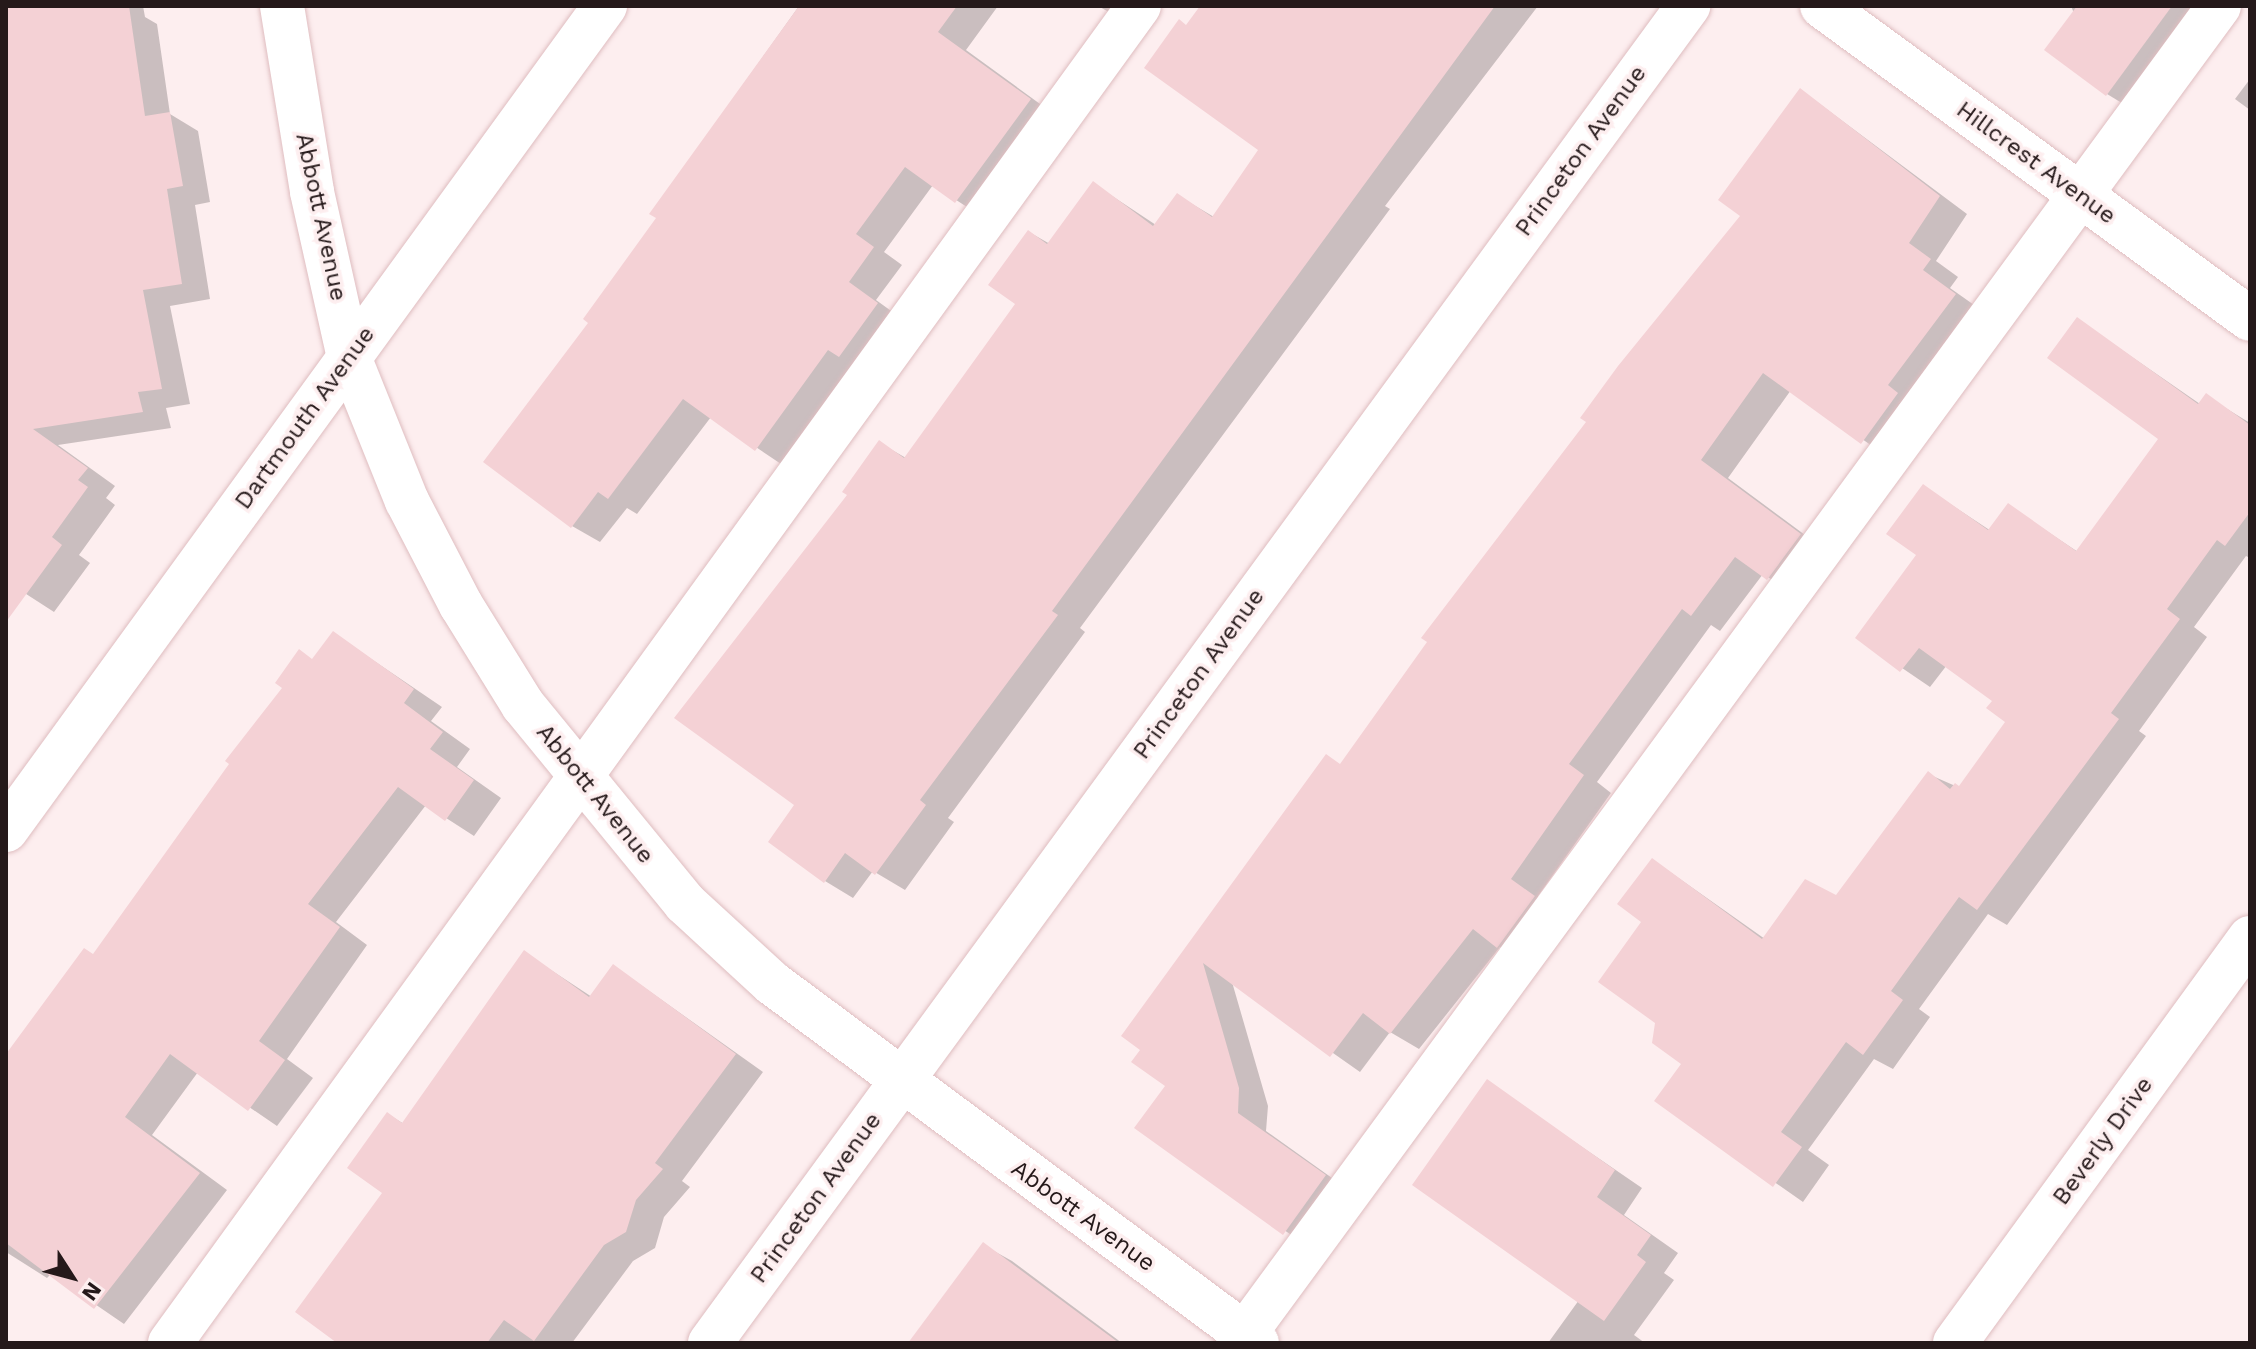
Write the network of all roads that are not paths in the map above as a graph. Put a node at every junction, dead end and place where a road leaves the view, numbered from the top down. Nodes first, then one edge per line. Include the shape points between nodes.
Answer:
1 (282, 6) edge
2 (605, 6) edge
3 (1139, 6) edge
4 (1688, 6) edge
5 (1822, 6) edge
6 (2219, 6) edge
7 (2081, 196) junction
8 (2250, 319) edge
9 (349, 357) junction
10 (578, 778) junction
11 (6, 830) edge
12 (2250, 938) edge
13 (901, 1082) junction
14 (1246, 1340) edge
15 (170, 1343) edge
16 (710, 1343) edge
17 (1955, 1343) edge

1 - 9 street, Abbott Avenue via 312,192
2 - 9 street, Dartmouth Avenue
3 - 10 street
4 - 13 street, Princeton Avenue
5 - 7 street, Hillcrest Avenue
6 - 7 street
7 - 8 street, Hillcrest Avenue
7 - 14 street
9 - 10 street, Abbott Avenue via 407,501 461,605 523,705
9 - 11 street, Dartmouth Avenue
10 - 13 street, Abbott Avenue via 685,903 772,983
10 - 15 street
12 - 17 street, Beverly Drive
13 - 14 street, Abbott Avenue
13 - 16 street, Princeton Avenue

